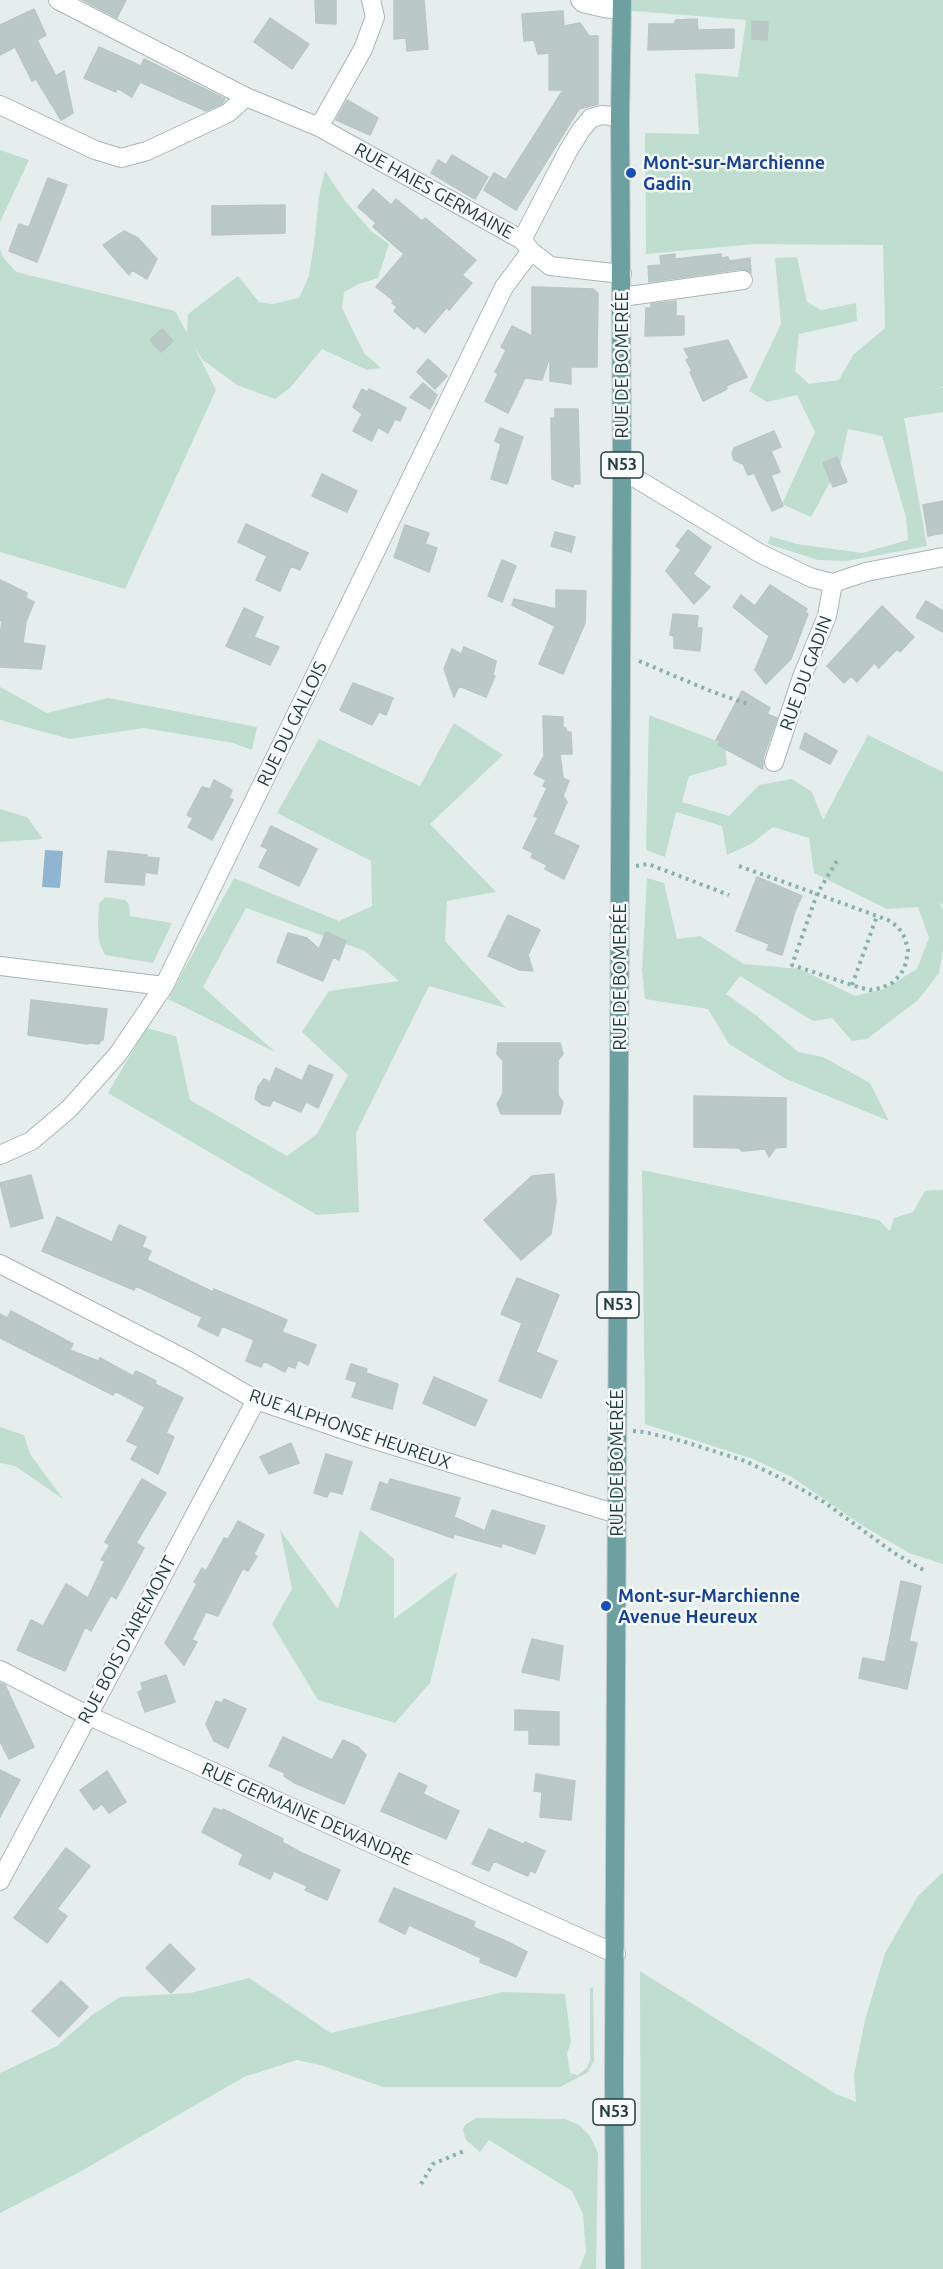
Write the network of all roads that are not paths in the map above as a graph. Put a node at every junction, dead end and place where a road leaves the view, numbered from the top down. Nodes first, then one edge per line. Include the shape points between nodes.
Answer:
1 (58, 0) edge
2 (371, 0) edge
3 (580, 0) edge
4 (622, 5) edge
5 (246, 97) junction
6 (0, 105) edge
7 (620, 117) junction
8 (319, 127) junction
9 (526, 245) junction
10 (622, 274) junction
11 (743, 280) dead end
12 (622, 297) junction
13 (622, 470) junction
14 (943, 557) edge
15 (833, 583) junction
16 (774, 762) dead end
17 (0, 966) edge
18 (164, 986) junction
19 (0, 1155) edge
20 (0, 1264) edge
21 (256, 1400) junction
22 (617, 1514) junction
23 (0, 1671) edge
24 (87, 1715) junction
25 (0, 1881) edge
26 (616, 1954) junction
27 (615, 2269) edge

1 - 5 street, RUE HAIES GERMAINE
2 - 8 street via 375,17 363,49
3 - 4 street via 604,8
4 - 7 main road, RUE DE BOMERÉE / N53
5 - 6 street via 228,113 147,151 121,158 94,150
5 - 8 street, RUE HAIES GERMAINE
7 - 9 street, RUE DU GALLOIS via 591,118 581,130 568,150
7 - 10 main road, RUE DE BOMERÉE / N53
8 - 9 street, RUE HAIES GERMAINE
9 - 10 street, RUE HAIES GERMAINE via 550,266
9 - 18 street, RUE DU GALLOIS
10 - 12 main road, RUE DE BOMERÉE / N53
11 - 12 street
12 - 13 main road, RUE DE BOMERÉE / N53
13 - 15 street via 760,554 812,578
13 - 22 main road, RUE DE BOMERÉE / N53
14 - 15 street
15 - 16 street, RUE DU GADIN via 827,616
17 - 18 street
18 - 19 street, RUE DU GALLOIS via 118,1054 69,1110 31,1141
20 - 21 street, RUE ALPHONSE HEUREUX
21 - 22 street, RUE ALPHONSE HEUREUX
21 - 24 street, RUE BOIS D'AIREMONT
22 - 26 main road, RUE DE BOMERÉE / N53
23 - 24 street, RUE GERMAINE DEWANDRE
24 - 25 street, RUE BOIS D'AIREMONT
24 - 26 street, RUE GERMAINE DEWANDRE
26 - 27 main road, N53

